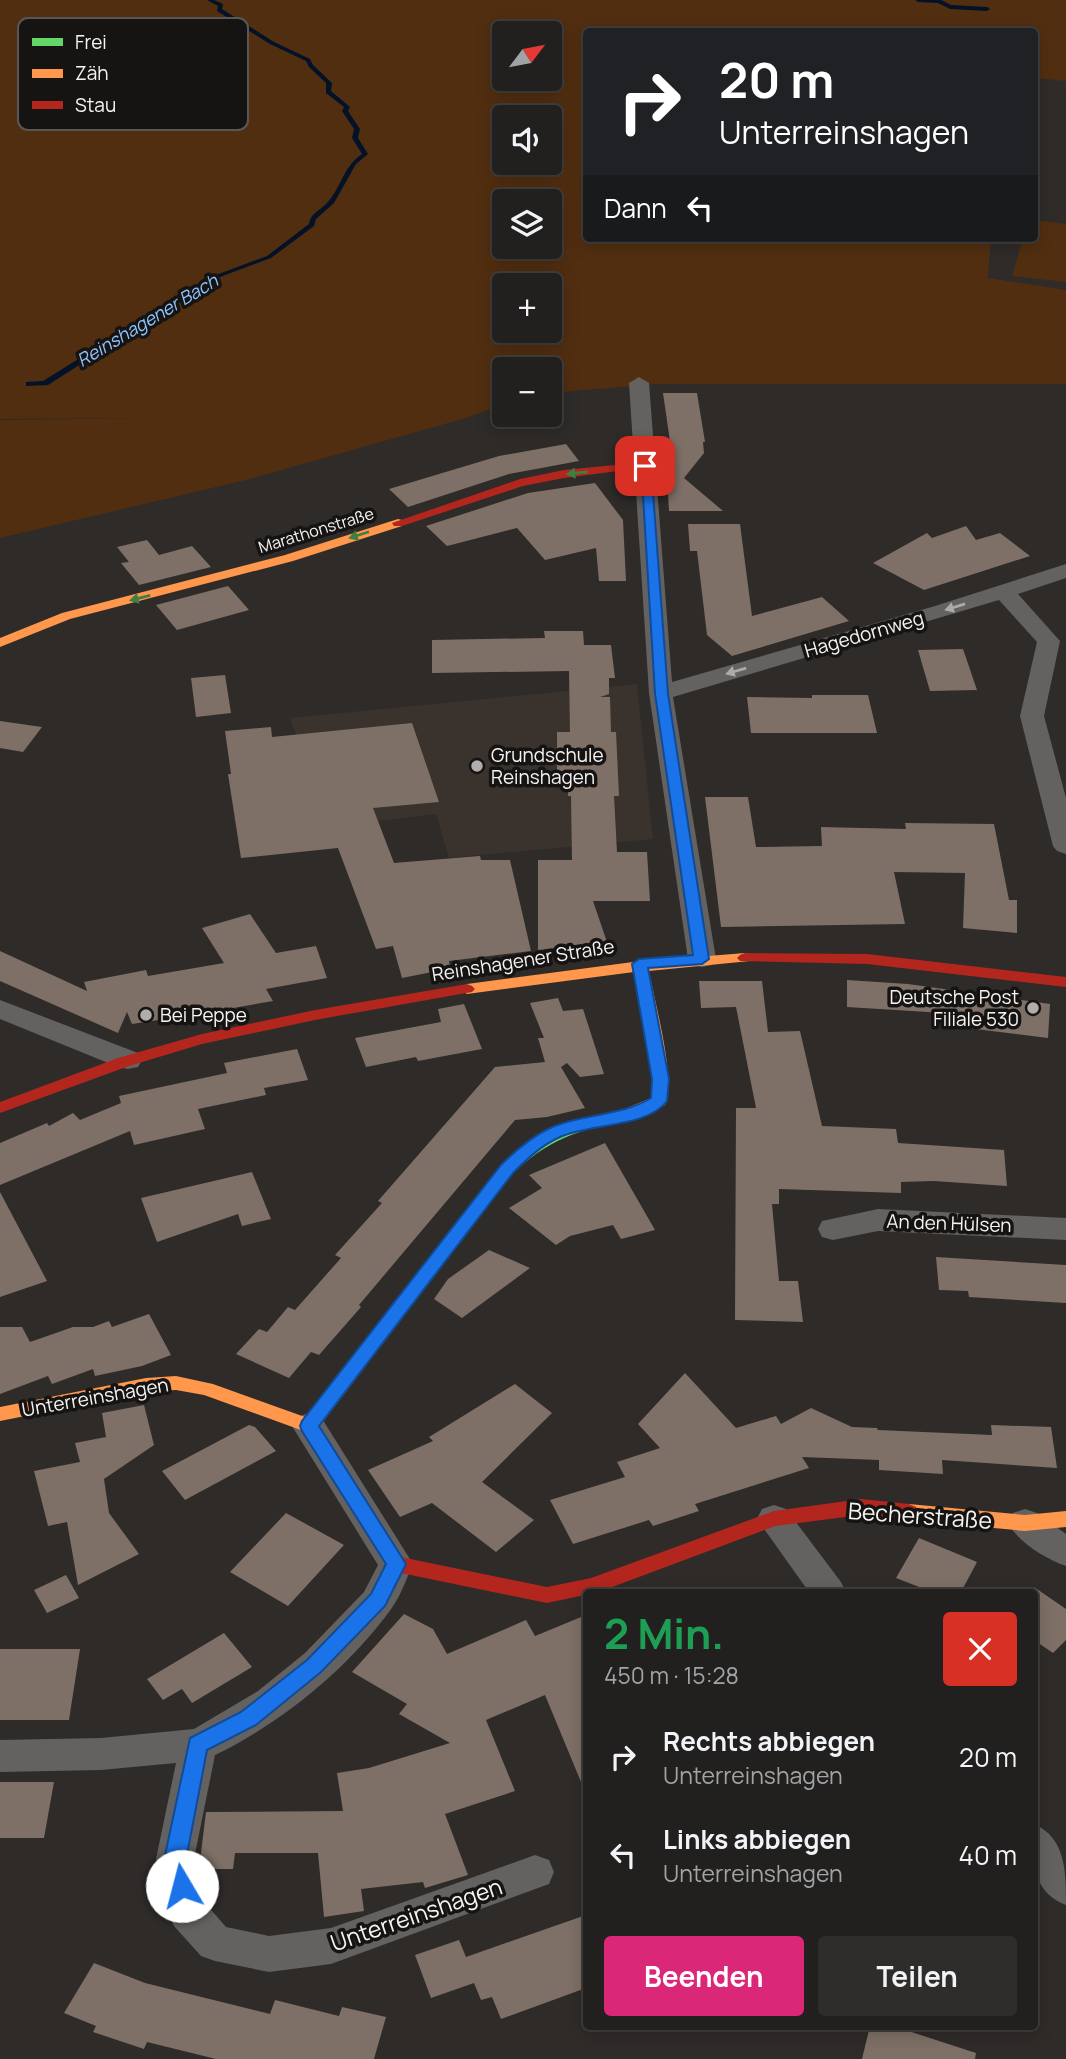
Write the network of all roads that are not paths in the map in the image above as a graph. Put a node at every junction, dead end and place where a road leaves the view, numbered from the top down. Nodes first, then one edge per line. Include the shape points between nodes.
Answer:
1 (639, 383) dead end
2 (645, 466) junction
3 (1066, 570) edge
4 (1004, 592) junction
5 (0, 643) edge
6 (661, 694) junction
7 (1066, 846) edge
8 (702, 959) junction
9 (639, 964) junction
10 (1066, 982) edge
11 (0, 1009) edge
12 (128, 1060) junction
13 (0, 1108) edge
14 (833, 1229) dead end
15 (1066, 1229) edge
16 (0, 1414) edge
17 (309, 1426) junction
18 (774, 1519) junction
19 (1066, 1520) edge
20 (1025, 1523) junction
21 (1066, 1552) edge
22 (396, 1564) junction
23 (827, 1589) edge
24 (198, 1745) junction
25 (0, 1756) edge
26 (1038, 1846) edge
27 (535, 1872) dead end
28 (1066, 1887) edge

1 - 2 street
2 -> 5 street, Marathonstraße via 520,483 276,561 66,616
2 - 6 street
3 - 4 street, Hagedornweg
4 -> 6 street, Hagedornweg
4 - 7 street via 1049,641 1032,716
6 - 8 street
8 - 9 street, Reinshagener Straße
8 - 10 street, Reinshagener Straße via 855,959
9 - 12 street, Reinshagener Straße via 349,1010
9 - 17 street via 661,1079 659,1101 641,1112 557,1131 529,1147 507,1169
11 - 12 street
12 - 13 street, Reinshagener Straße
14 - 15 street, An den Hülsen via 878,1220
16 - 17 street, Unterreinshagen via 176,1383 206,1389
17 - 22 street
18 - 20 street, Becherstraße via 861,1507
18 - 22 street, Becherstraße via 592,1586 547,1595
18 - 23 street
19 - 20 street, Becherstraße
20 - 21 street
22 - 24 street via 378,1600 314,1666 249,1718
24 - 25 street via 101,1754
24 - 27 street, Unterreinshagen via 175,1860 188,1913 215,1943 269,1954 331,1946
26 - 28 street

